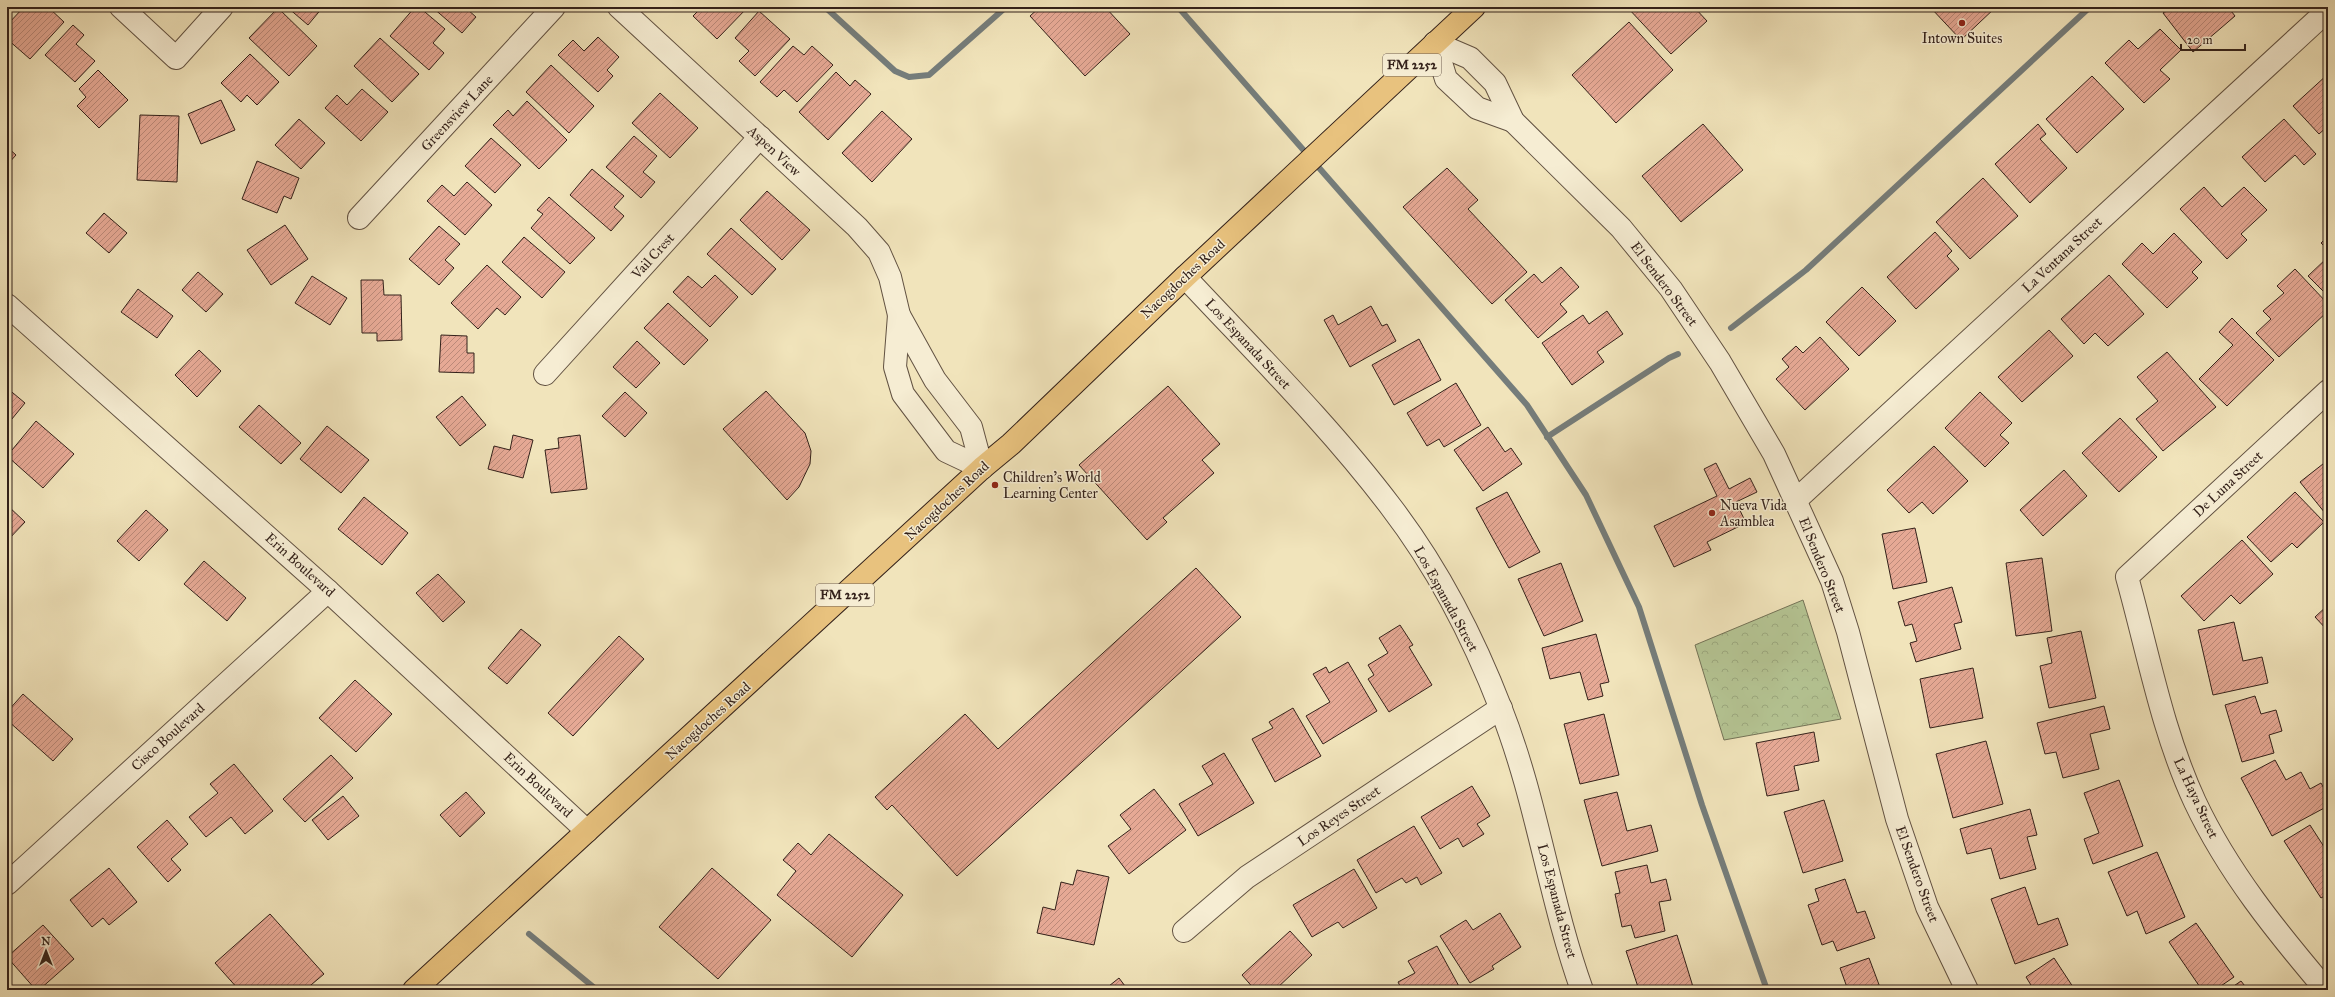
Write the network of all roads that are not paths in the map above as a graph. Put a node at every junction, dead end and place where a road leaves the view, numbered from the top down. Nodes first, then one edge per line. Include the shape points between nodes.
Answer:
1 (121, 7) edge
2 (222, 7) edge
3 (554, 7) edge
4 (619, 7) edge
5 (1474, 7) edge
6 (2328, 10) edge
7 (1435, 44) junction
8 (1513, 121) junction
9 (760, 137) junction
10 (359, 218) dead end
11 (1185, 277) junction
12 (7, 305) edge
13 (899, 315) junction
14 (545, 374) dead end
15 (2328, 391) edge
16 (982, 468) junction
17 (1796, 500) junction
18 (2128, 576) joint
19 (328, 591) junction
20 (1501, 708) junction
21 (588, 831) junction
22 (7, 884) edge
23 (1184, 931) dead end
24 (414, 990) edge
25 (1582, 990) edge
26 (1967, 990) edge
27 (2326, 990) edge

1 - 2 street via 176,58
3 - 10 street, Greensview Lane
4 - 9 street, Aspen View
5 - 7 main road, Nacogdoches Road / FM 2252
6 - 17 street, La Ventana Street
7 - 8 street, El Sendero Street via 1474,62 1495,83
7 - 8 street, El Sendero Street via 1446,79 1477,108
7 - 11 main road, Nacogdoches Road / FM 2252
8 - 17 street, El Sendero Street via 1621,228 1671,290 1720,362 1774,454
9 - 13 street, Aspen View via 857,227 879,252 890,278
9 - 14 street, Vail Crest
11 - 16 main road, Nacogdoches Road / FM 2252 via 1011,444
11 - 20 street, Los Espanada Street via 1332,434 1392,508 1428,561 1454,608
12 - 19 street, Erin Boulevard
13 - 16 street, Aspen View via 935,380 971,427
13 - 16 street, Aspen View via 895,367 903,394 946,451
15 - 18 street, De Luna Street
16 - 21 main road, Nacogdoches Road / FM 2252
17 - 26 street, El Sendero Street via 1832,582 1848,632 1897,819 1927,907
18 - 27 street, La Haya Street via 2172,744 2195,802 2224,858 2260,910
19 - 21 street, Erin Boulevard
19 - 22 street, Cisco Boulevard
20 - 23 street, Los Reyes Street via 1247,877
20 - 25 street, Los Espanada Street via 1526,779 1555,900
21 - 24 main road, Nacogdoches Road / FM 2252

